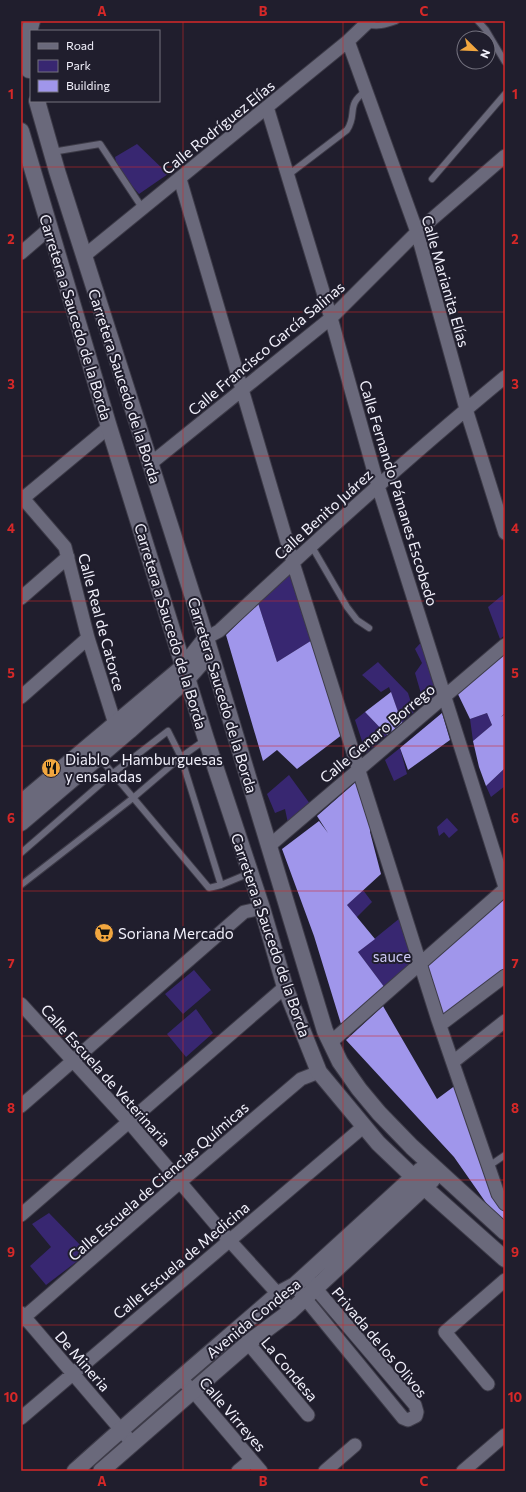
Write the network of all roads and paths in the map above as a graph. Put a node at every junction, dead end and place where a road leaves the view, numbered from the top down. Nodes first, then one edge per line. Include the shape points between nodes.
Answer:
1 (32, 21) edge
2 (396, 21) edge
3 (478, 21) edge
4 (368, 23) edge
5 (348, 41) junction
6 (21, 49) edge
7 (505, 62) edge
8 (30, 74) edge
9 (366, 91) junction
10 (505, 94) edge
11 (38, 102) edge
12 (267, 107) junction
13 (21, 131) edge
14 (51, 152) junction
15 (505, 156) edge
16 (25, 160) edge
17 (288, 175) junction
18 (180, 179) junction
19 (432, 179) dead end
20 (143, 209) junction
21 (50, 228) junction
22 (417, 232) junction
23 (21, 253) edge
24 (84, 256) junction
25 (331, 318) junction
26 (505, 377) edge
27 (244, 390) junction
28 (466, 409) junction
29 (109, 427) junction
30 (150, 464) junction
31 (378, 486) junction
32 (22, 498) edge
33 (505, 533) edge
34 (311, 545) junction
35 (68, 557) junction
36 (293, 561) junction
37 (21, 598) edge
38 (369, 628) dead end
39 (88, 638) junction
40 (211, 641) junction
41 (505, 645) edge
42 (186, 672) junction
43 (445, 696) junction
44 (21, 697) edge
45 (115, 724) junction
46 (206, 739) junction
47 (94, 751) junction
48 (181, 757) junction
49 (359, 769) junction
50 (112, 774) junction
51 (133, 798) junction
52 (21, 802) edge
53 (21, 823) edge
54 (269, 846) junction
55 (21, 853) edge
56 (250, 873) junction
57 (221, 885) junction
58 (21, 886) edge
59 (505, 888) edge
60 (262, 908) junction
61 (420, 963) junction
62 (505, 976) edge
63 (286, 987) junction
64 (22, 1008) edge
65 (505, 1021) edge
66 (440, 1025) junction
67 (330, 1042) junction
68 (74, 1061) junction
69 (453, 1062) junction
70 (320, 1072) junction
71 (21, 1106) edge
72 (129, 1122) junction
73 (363, 1127) junction
74 (505, 1155) edge
75 (489, 1166) junction
76 (435, 1168) junction
77 (180, 1182) junction
78 (418, 1182) junction
79 (505, 1204) edge
80 (21, 1215) edge
81 (505, 1232) edge
82 (229, 1240) junction
83 (505, 1259) edge
84 (300, 1280) junction
85 (505, 1280) edge
86 (310, 1293) junction
87 (278, 1294) junction
88 (291, 1311) junction
89 (334, 1311) junction
90 (22, 1317) edge
91 (323, 1320) junction
92 (248, 1343) junction
93 (378, 1362) junction
94 (365, 1372) junction
95 (72, 1374) junction
96 (181, 1379) junction
97 (488, 1384) dead end
98 (193, 1391) junction
99 (308, 1415) dead end
100 (21, 1418) edge
101 (121, 1429) junction
102 (505, 1435) edge
103 (133, 1444) junction
104 (356, 1445) dead end
105 (251, 1460) junction
106 (75, 1471) edge
107 (101, 1471) edge
108 (238, 1471) edge
109 (261, 1471) edge
110 (325, 1471) edge
111 (463, 1471) edge

1 - 8 street via 29,32
2 - 4 lane via 380,26
3 - 7 lane
4 - 5 street, Calle Rodríguez Elías
5 - 9 street, Calle Marianita Elías
5 - 12 street, Calle Rodríguez Elías
6 - 8 street
9 - 17 lane via 354,101 351,125 347,130
9 - 22 street, Calle Marianita Elías
10 - 19 lane
11 - 14 street, Carretera Saucedo de la Borda
12 - 17 street, Calle Fernando Pámanes Escobedo
12 - 18 street, Calle Rodríguez Elías
13 - 16 street, Carretera a Saucedo de la Borda
14 - 20 lane via 100,144
14 - 24 street, Carretera Saucedo de la Borda
15 - 22 street, Calle Francisco García Salinas
16 - 21 street, Carretera a Saucedo de la Borda
17 - 25 street, Calle Fernando Pámanes Escobedo
18 - 20 street, Calle Rodríguez Elías
18 - 27 street
20 - 24 street, Calle Rodríguez Elías
21 - 23 street
21 - 29 street, Carretera a Saucedo de la Borda
22 - 25 street, Calle Francisco García Salinas
22 - 28 street, Calle Marianita Elías
24 - 30 street, Carretera Saucedo de la Borda
25 - 27 street, Calle Francisco García Salinas
25 - 31 street, Calle Fernando Pámanes Escobedo
26 - 28 street, Calle Benito Juárez
27 - 30 street, Calle Francisco García Salinas
27 - 36 street
28 - 31 street, Calle Benito Juárez
28 - 33 street, Calle Marianita Elías
29 - 32 street
29 - 42 street, Carretera a Saucedo de la Borda
30 - 40 street, Carretera Saucedo de la Borda
31 - 34 street, Calle Benito Juárez
31 - 43 street, Calle Fernando Pámanes Escobedo
32 - 35 street, Calle Real de Catorce via 65,547
34 - 36 street, Calle Benito Juárez
34 - 38 lane via 346,607 357,620
35 - 37 street
35 - 39 street, Calle Real de Catorce
36 - 40 street, Calle Benito Juárez
36 - 49 street
39 - 44 street
39 - 45 street, Calle Real de Catorce
40 - 42 street
40 - 54 street, Carretera Saucedo de la Borda
41 - 43 street, Calle Genaro Borrego
42 - 45 street
42 - 46 street, Carretera a Saucedo de la Borda
42 - 47 street via 129,731
43 - 49 street, Calle Genaro Borrego
43 - 59 street, Calle Fernando Pámanes Escobedo
45 - 47 street
46 - 48 lane
46 - 56 street, Carretera a Saucedo de la Borda
47 - 50 lane
47 - 52 street
47 - 53 street
48 - 50 lane via 168,731
48 - 51 lane
48 - 57 lane
49 - 54 street, Calle Genaro Borrego
49 - 61 street
50 - 51 lane
50 - 55 lane
51 - 57 lane via 209,888
51 - 58 lane
54 - 67 street, Carretera Saucedo de la Borda
56 - 57 lane
56 - 60 street, Carretera a Saucedo de la Borda
59 - 61 street
60 - 63 street, Carretera a Saucedo de la Borda
60 - 68 street via 244,912
61 - 66 street
61 - 67 street
62 - 66 street
63 - 70 street, Carretera a Saucedo de la Borda
63 - 72 street
64 - 68 street, Calle Escuela de Veterinaria
65 - 69 street
66 - 69 street
67 - 76 street, Carretera Saucedo de la Borda via 340,1062 364,1095
68 - 71 street
68 - 72 street, Calle Escuela de Veterinaria
69 - 75 street
70 - 73 street, Carretera a Saucedo de la Borda
70 - 77 street, Calle Escuela de Ciencias Químicas via 301,1079
72 - 77 street, Calle Escuela de Veterinaria
72 - 80 street
73 - 78 street, Carretera a Saucedo de la Borda
73 - 82 street, Calle Escuela de Medicina
74 - 75 lane
75 - 79 street via 498,1194
76 - 78 street, Avenida Condesa
76 - 81 street, Carretera Saucedo de la Borda
77 - 82 street, Calle Escuela de Veterinaria
77 - 90 street, Calle Escuela de Ciencias Químicas
78 - 83 street, Carretera a Saucedo de la Borda
78 - 84 street, Avenida Condesa
78 - 86 street, Avenida Condesa
82 - 87 street, Calle Escuela de Veterinaria
82 - 95 street, Calle Escuela de Medicina
84 - 86 street
84 - 87 street, Avenida Condesa
85 - 97 street via 445,1332
86 - 88 street, Avenida Condesa
86 - 89 street, Privada de los Olivos
86 - 91 street, Privada de los Olivos
87 - 88 street, Calle Escuela de Veterinaria
87 - 96 street, Avenida Condesa
88 - 92 street, Avenida Condesa
89 - 91 street
89 - 93 street, Privada de los Olivos
90 - 95 street, De Mineria
91 - 94 street, Privada de los Olivos
92 - 98 street, Avenida Condesa
92 - 99 street, La Condesa
93 - 94 street
93 - 94 street, Privada de los Olivos via 415,1405 416,1416 408,1420 402,1418
95 - 100 street, Calle Escuela de Medicina
95 - 101 street, De Mineria
96 - 98 street, Calle Virreyes
96 - 101 street, Avenida Condesa
98 - 103 street, Avenida Condesa
98 - 105 street, Calle Virreyes
101 - 103 street, De Mineria
101 - 106 street, Avenida Condesa
102 - 111 street
103 - 107 street, Avenida Condesa
104 - 110 street
105 - 108 street
105 - 109 street, Calle Virreyes

